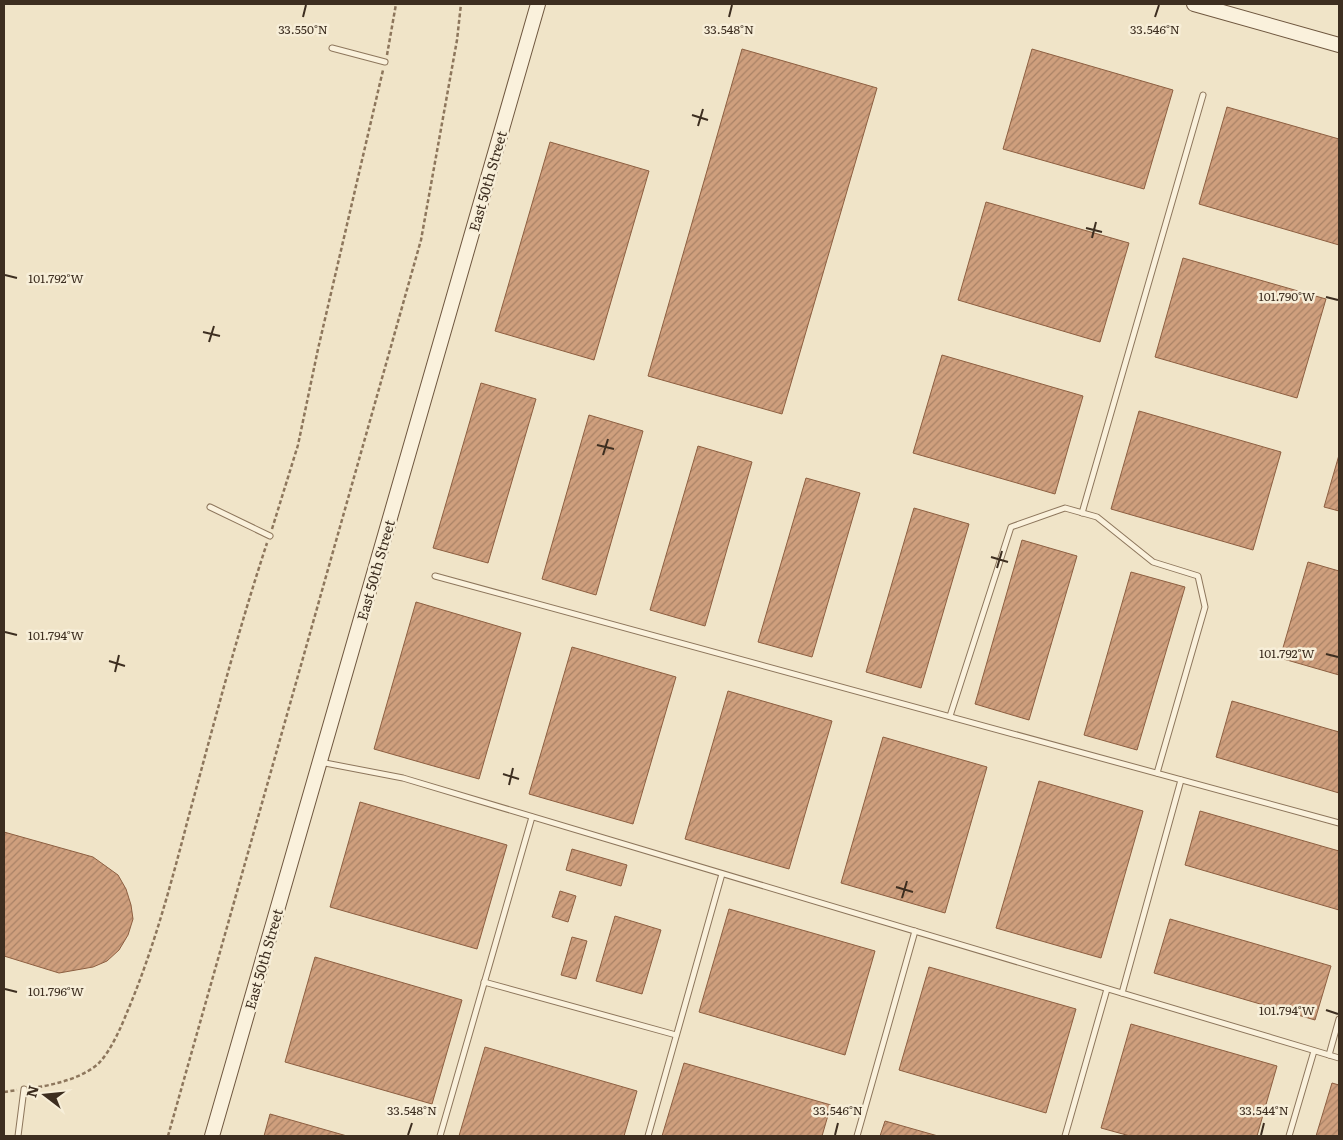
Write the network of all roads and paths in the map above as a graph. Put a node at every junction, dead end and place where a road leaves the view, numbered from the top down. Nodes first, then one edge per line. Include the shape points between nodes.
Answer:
1 (396, 4) edge
2 (461, 4) edge
3 (538, 4) edge
4 (1194, 4) edge
5 (1339, 45) edge
6 (332, 48) dead end
7 (385, 62) junction
8 (1202, 95) dead end
9 (210, 507) dead end
10 (1082, 512) junction
11 (270, 536) junction
12 (435, 576) dead end
13 (950, 716) junction
14 (320, 762) junction
15 (1157, 773) junction
16 (1181, 780) junction
17 (532, 817) junction
18 (1339, 823) edge
19 (722, 874) junction
20 (916, 932) junction
21 (484, 982) junction
22 (1107, 989) junction
23 (1122, 993) junction
24 (1339, 1019) edge
25 (676, 1035) junction
26 (1314, 1051) junction
27 (1329, 1055) junction
28 (1339, 1058) edge
29 (24, 1089) junction
30 (4, 1092) edge
31 (18, 1136) edge
32 (168, 1136) edge
33 (212, 1136) edge
34 (440, 1136) edge
35 (648, 1136) edge
36 (857, 1136) edge
37 (1065, 1136) edge
38 (1289, 1136) edge

1 - 7 path
2 - 32 path via 421,240
3 - 14 main road, East 50th Street
4 - 5 main road
6 - 7 lane
7 - 11 path via 298,445
8 - 10 lane
9 - 11 lane
10 - 13 lane via 1065,508 1011,527
10 - 15 lane via 1097,517 1153,562 1198,576 1205,608
11 - 29 path via 231,658 164,909 123,1021 99,1062 85,1072
12 - 13 lane
13 - 15 lane
14 - 17 lane via 403,778
14 - 33 main road, East 50th Street
15 - 16 lane
16 - 18 lane
16 - 23 lane
17 - 19 lane
17 - 21 lane
19 - 20 lane
19 - 25 lane
20 - 22 lane
20 - 36 lane
21 - 25 lane
21 - 34 lane
22 - 23 lane
22 - 37 lane
23 - 26 lane
24 - 27 lane
25 - 35 lane
26 - 27 lane
26 - 38 lane
27 - 28 lane
29 - 30 path
29 - 31 lane

